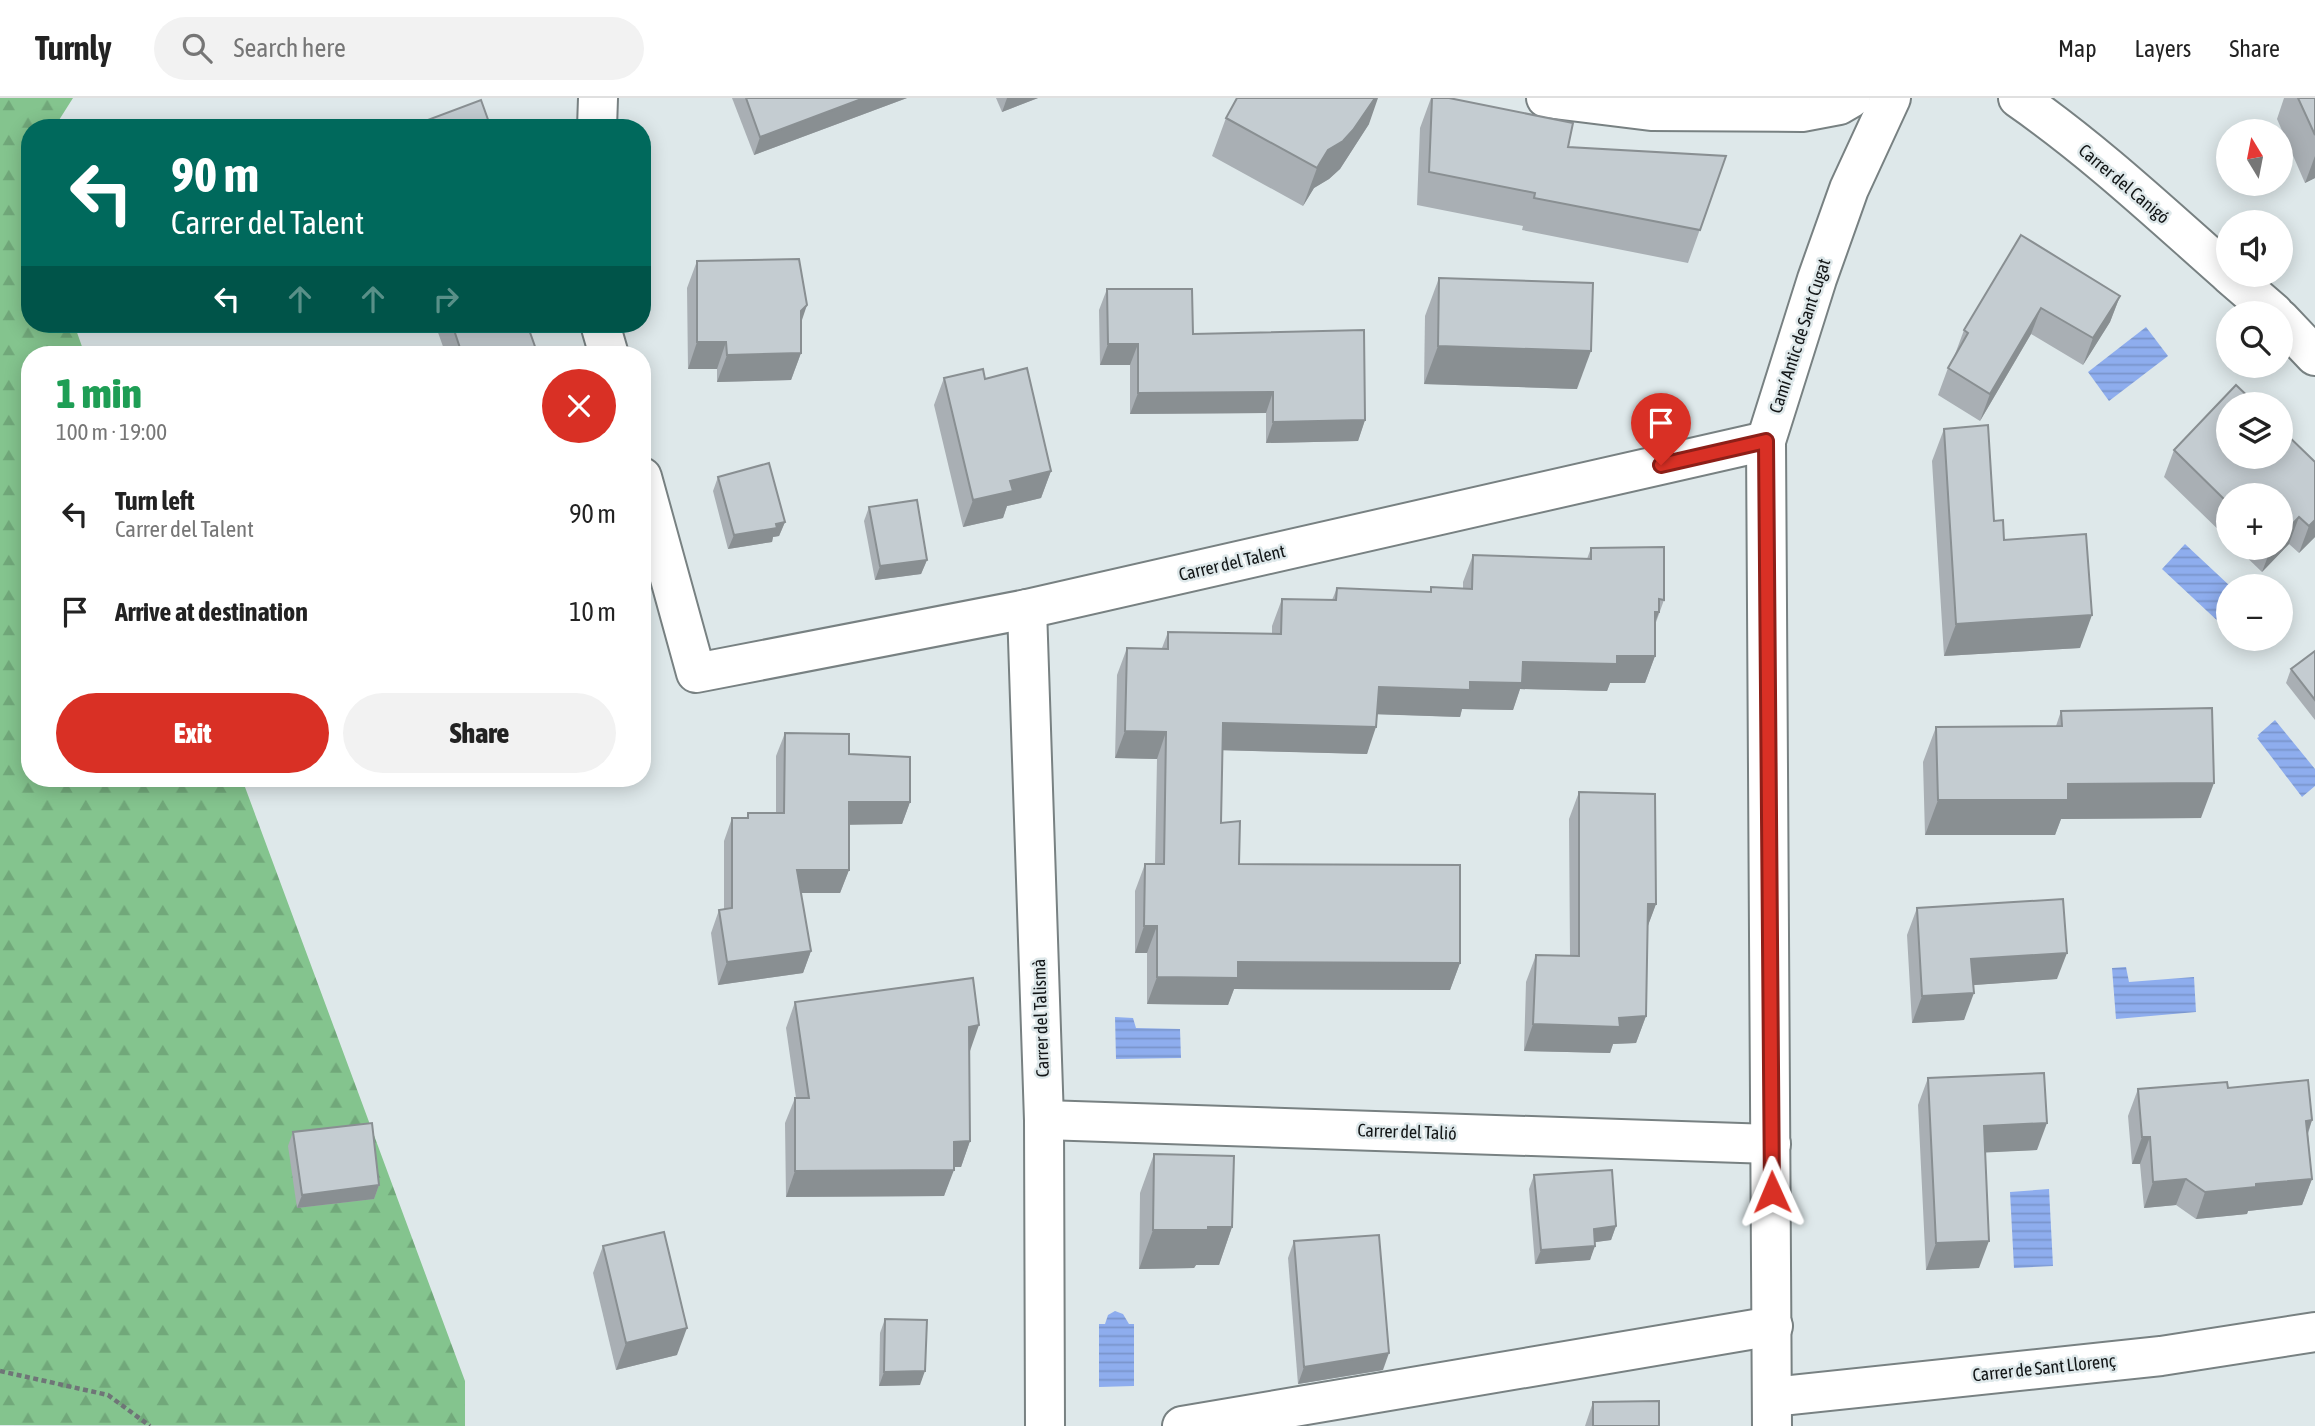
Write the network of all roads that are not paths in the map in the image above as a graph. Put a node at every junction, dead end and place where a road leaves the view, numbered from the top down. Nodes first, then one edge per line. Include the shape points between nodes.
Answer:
1 (598, 98) edge
2 (1546, 98) edge
3 (1851, 98) edge
4 (1891, 98) edge
5 (1917, 98) edge
6 (1923, 98) edge
7 (2018, 98) edge
8 (597, 119) edge
9 (2216, 263) edge
10 (2244, 287) edge
11 (2260, 301) edge
12 (2293, 333) edge
13 (2315, 356) edge
14 (1766, 441) junction
15 (651, 510) edge
16 (1027, 609) junction
17 (1044, 1120) junction
18 (1771, 1144) junction
19 (1773, 1326) junction
20 (2315, 1332) edge
21 (1772, 1411) edge
22 (1045, 1426) edge
23 (1182, 1426) edge

1 - 8 street
2 - 3 street via 1651,111 1802,112
4 - 14 street, Camí Antic de Sant Cugat via 1849,189
5 - 6 street
7 - 9 street, Carrer del Canigó
10 - 11 street, Carrer del Canigó
12 - 13 street
14 - 16 street, Carrer del Talent
14 - 18 street, Camí Antic de Sant Cugat
15 - 16 street, Carrer del Talent via 696,673
16 - 17 street, Carrer del Talismà
17 - 18 street, Carrer del Talió
17 - 22 street, Carrer del Talismà
18 - 19 street, Camí Antic de Sant Cugat
19 - 21 street, Camí Antic de Sant Cugat
19 - 23 street
20 - 21 street, Carrer de Sant Llorenç

